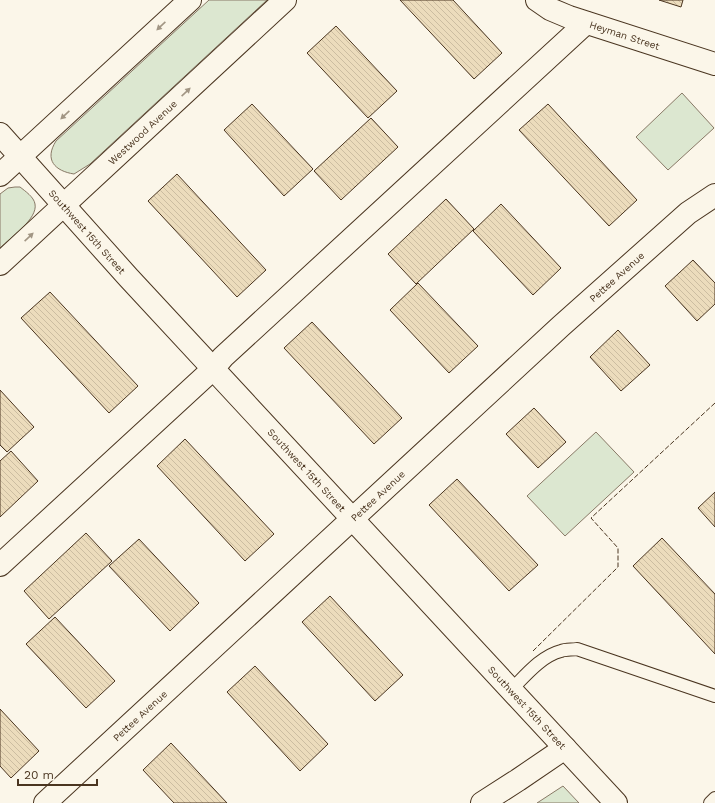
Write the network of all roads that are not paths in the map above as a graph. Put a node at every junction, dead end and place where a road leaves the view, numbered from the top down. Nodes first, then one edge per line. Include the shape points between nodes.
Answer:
1 (190, 0) edge
2 (284, 0) edge
3 (537, 0) edge
4 (586, 23) junction
5 (715, 64) edge
6 (0, 134) edge
7 (20, 157) junction
8 (0, 175) edge
9 (715, 195) edge
10 (64, 205) junction
11 (0, 264) edge
12 (213, 369) junction
13 (352, 519) junction
14 (0, 565) edge
15 (511, 690) junction
16 (715, 696) edge
17 (565, 748) junction
18 (715, 798) edge
19 (45, 803) edge
20 (482, 803) edge
21 (616, 803) edge
22 (710, 803) edge

1 -> 7 street
10 -> 2 street, Westwood Avenue
3 - 4 street, Heyman Street via 550,9
4 - 5 street, Heyman Street
4 - 12 street via 229,351
6 - 7 street, Southwest 15th Street
7 - 8 street
7 - 10 street, Southwest 15th Street
9 - 13 street, Pettee Avenue via 688,212 560,326
11 -> 10 street, Westwood Avenue
10 - 12 street, Southwest 15th Street
12 - 13 street, Southwest 15th Street
12 - 14 street
13 - 15 street, Southwest 15th Street
13 - 19 street, Pettee Avenue
15 - 16 lane via 550,656 561,650 577,649
15 - 17 street, Southwest 15th Street
17 - 20 street
17 - 21 street, Southwest 15th Street
18 - 22 lane

